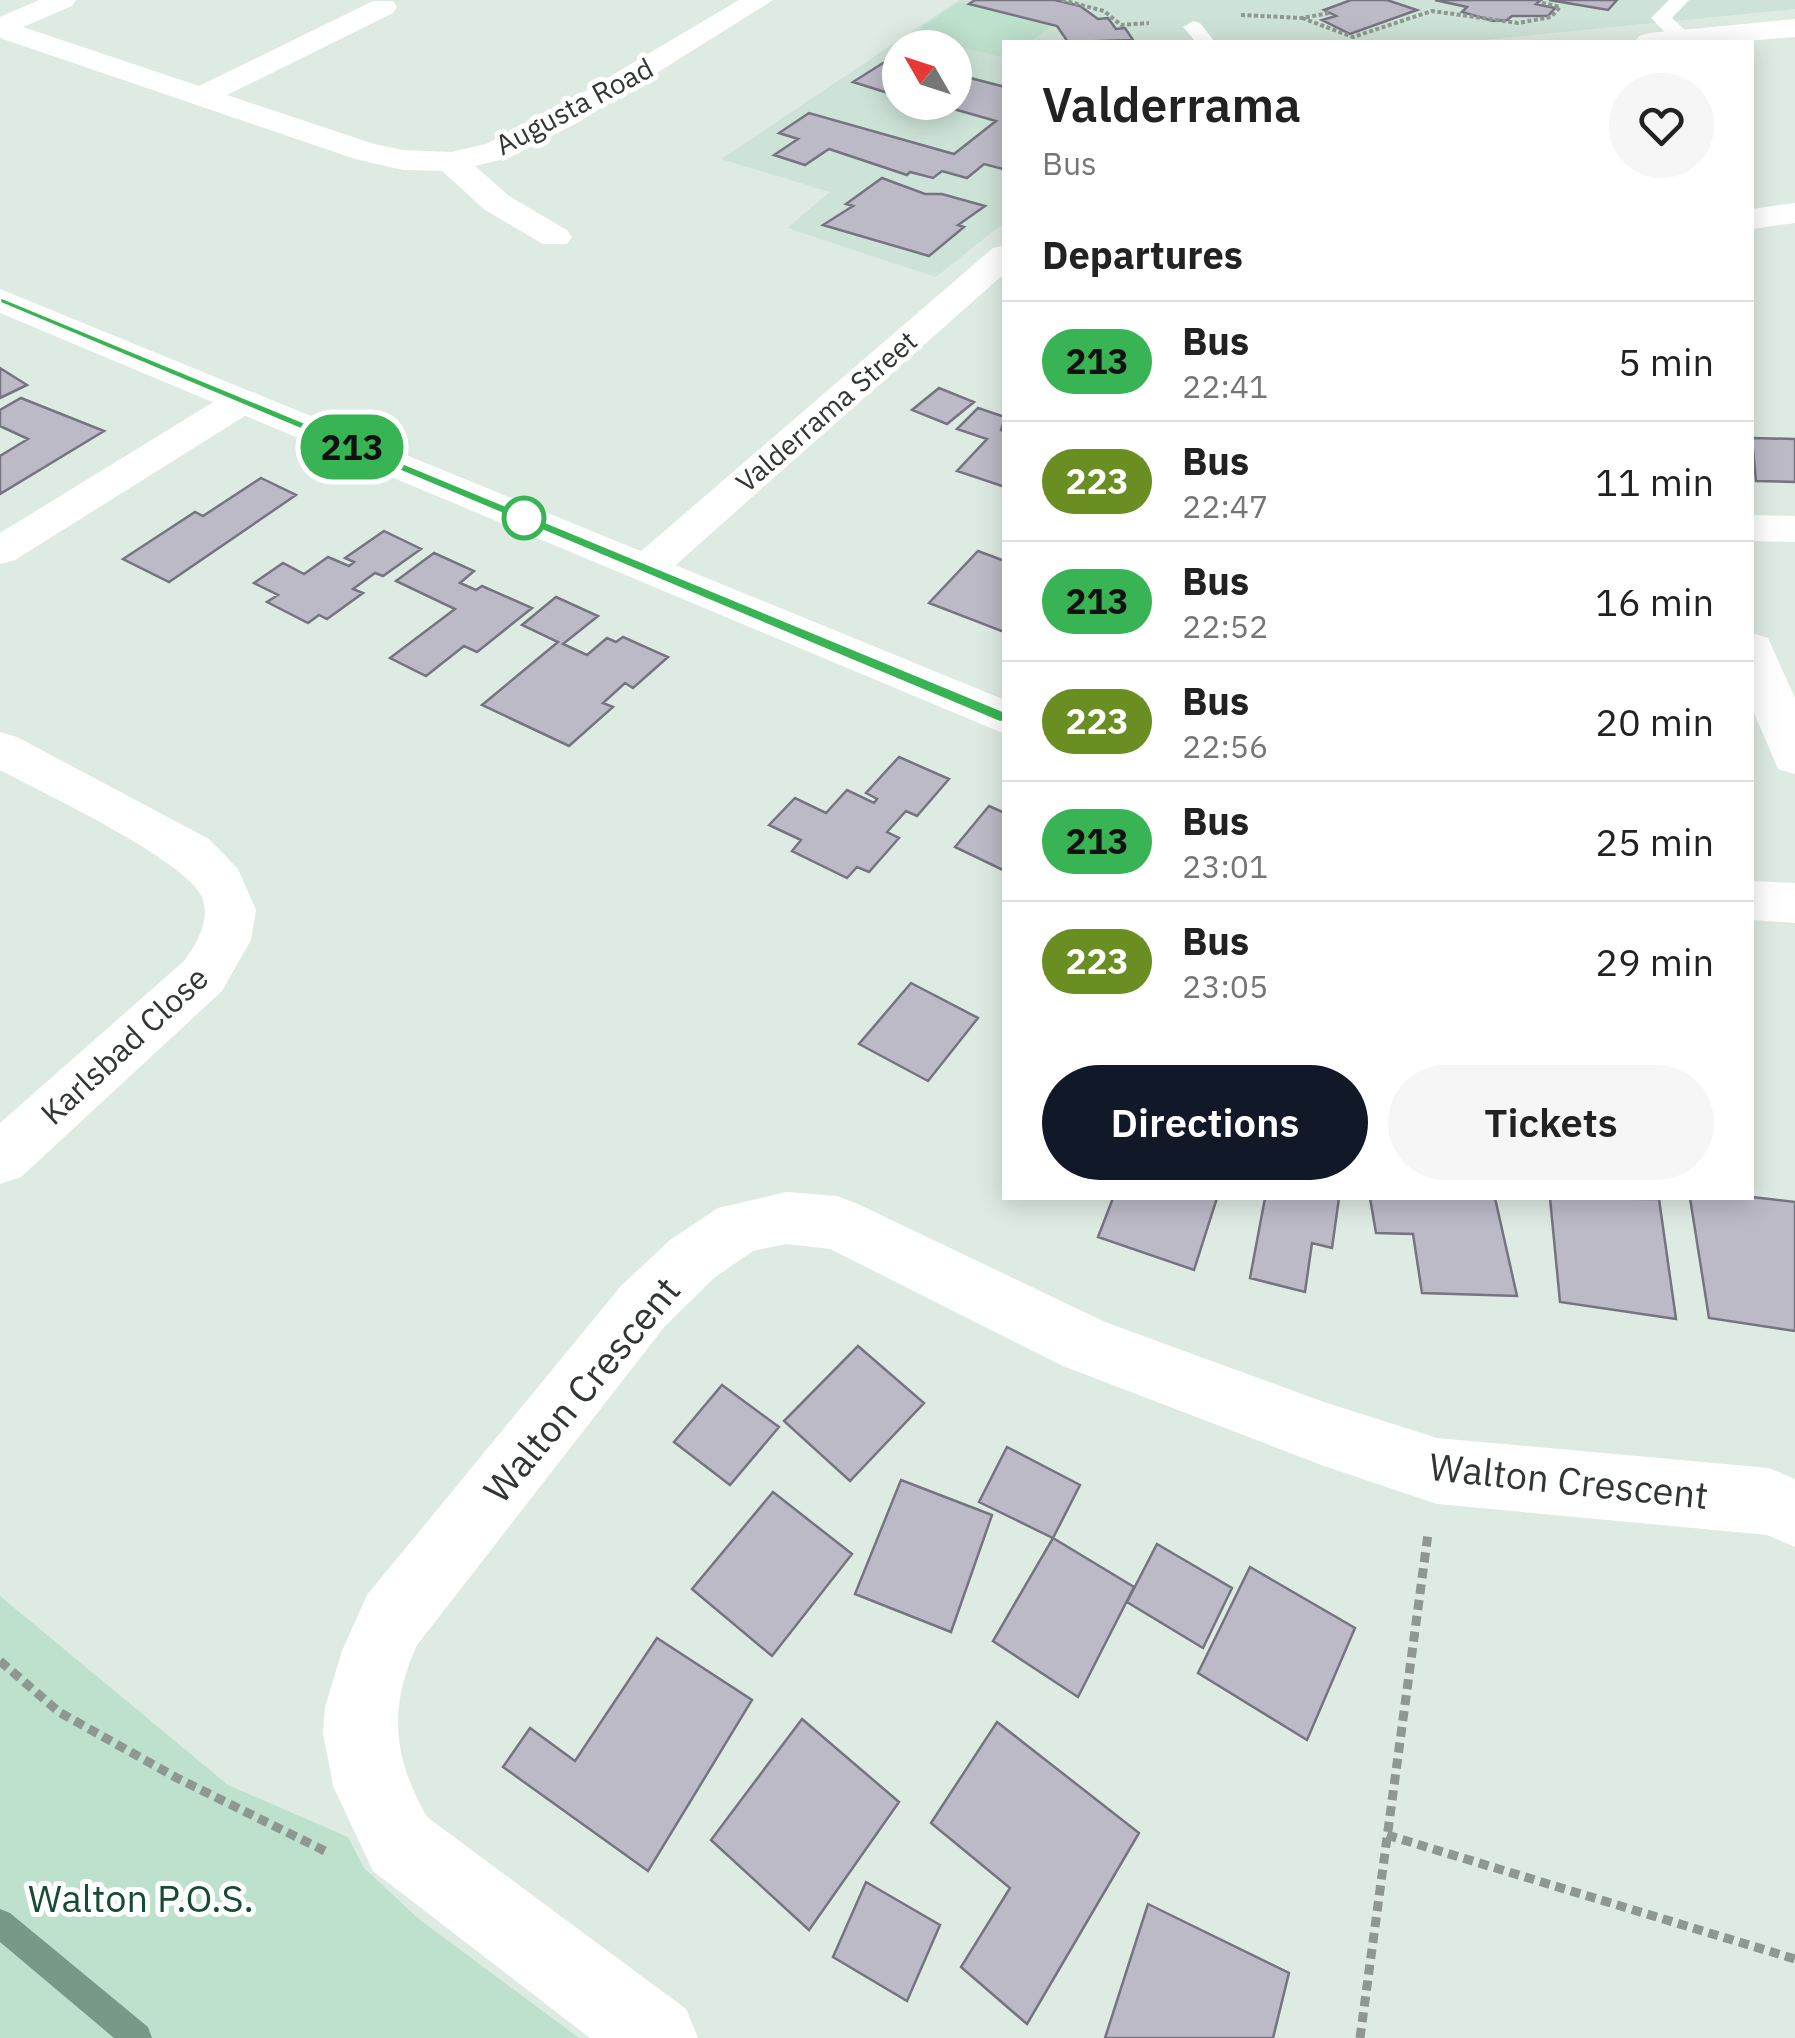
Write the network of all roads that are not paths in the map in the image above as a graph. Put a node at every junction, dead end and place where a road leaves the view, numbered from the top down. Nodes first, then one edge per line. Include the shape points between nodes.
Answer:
1 (62, 0) edge
2 (759, 0) edge
3 (1680, 0) edge
4 (383, 7) dead end
5 (0, 28) edge
6 (1795, 28) edge
7 (1683, 39) junction
8 (1672, 40) edge
9 (204, 95) junction
10 (452, 162) junction
11 (1795, 214) edge
12 (1754, 219) edge
13 (555, 237) dead end
14 (1002, 257) edge
15 (0, 300) edge
16 (242, 401) junction
17 (1754, 528) edge
18 (1795, 529) edge
19 (0, 551) edge
20 (648, 568) junction
21 (1754, 653) edge
22 (1002, 717) edge
23 (0, 748) edge
24 (1795, 757) edge
25 (1754, 900) edge
26 (1795, 903) edge
27 (0, 1160) edge
28 (1795, 1513) edge
29 (657, 2038) edge

1 - 5 street, Augusta Road
2 - 10 street, Augusta Road via 553,123 497,151
3 - 7 lane via 1661,18
4 - 9 street
5 - 9 street, Augusta Road
6 - 7 street
7 - 8 street
9 - 10 street, Augusta Road via 366,152
10 - 13 street via 497,203
11 - 12 street
14 - 20 street, Valderrama Street
15 - 16 street
16 - 19 street
16 - 20 street
17 - 18 street
20 - 22 street
21 - 24 street
23 - 27 street, Karlsbad Close via 191,852 214,871 232,907 232,924 203,976
25 - 26 street
28 - 29 street, Walton Crescent via 1769,1502 1437,1471 1086,1345 837,1222 786,1218 738,1227 692,1258 642,1306 392,1620 360,1698 363,1759 380,1811 400,1844

